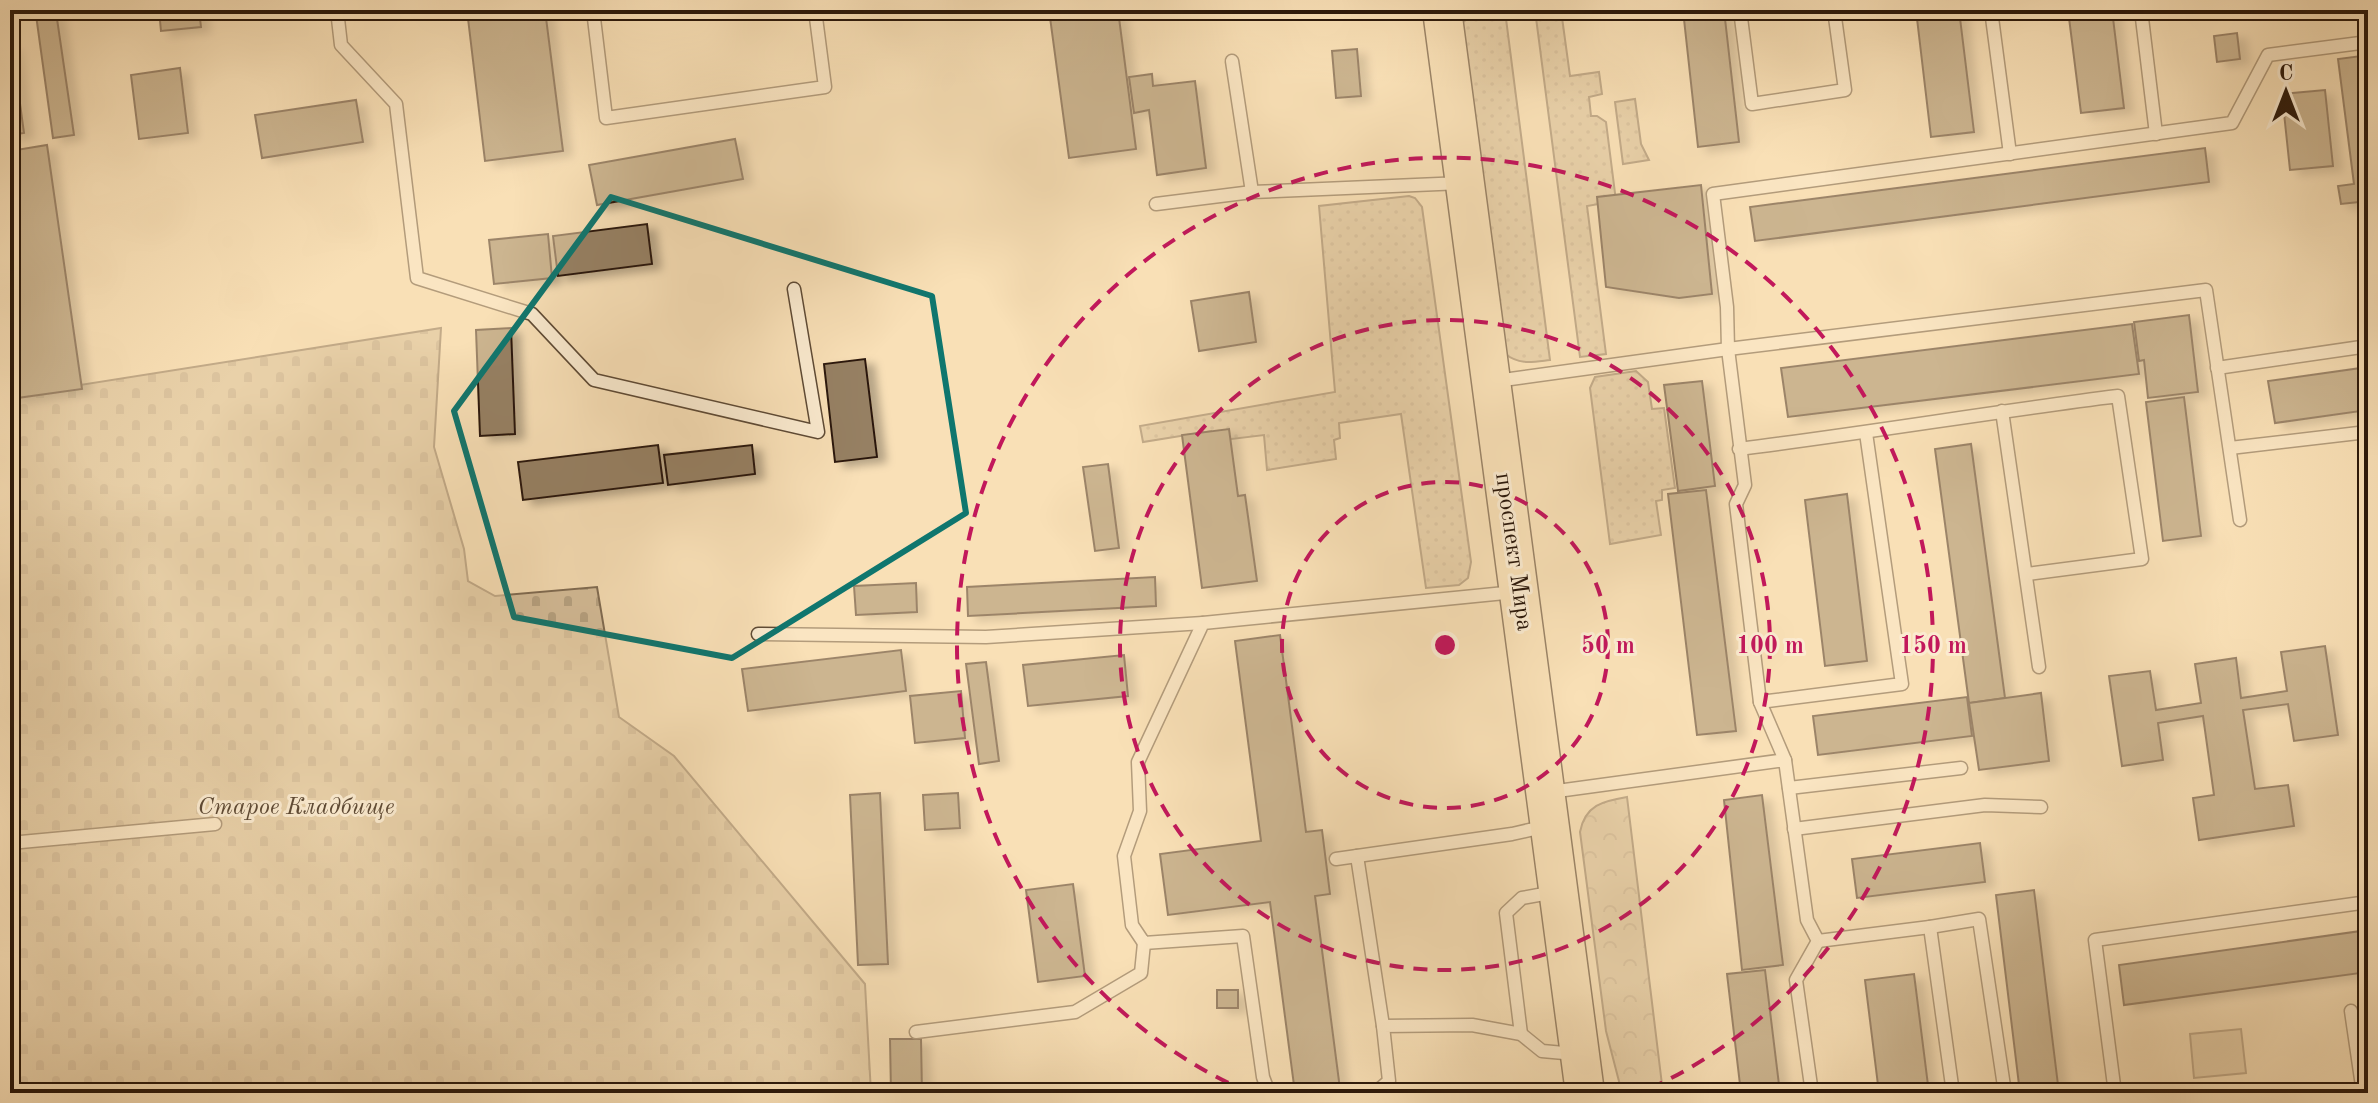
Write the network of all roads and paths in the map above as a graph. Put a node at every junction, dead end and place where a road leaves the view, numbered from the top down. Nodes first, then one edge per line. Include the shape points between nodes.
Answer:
1 (337, 10) edge
2 (593, 10) edge
3 (815, 10) edge
4 (1442, 10) edge
5 (1740, 10) edge
6 (1834, 10) edge
7 (1991, 10) edge
8 (2141, 10) edge
9 (2368, 42) edge
10 (1232, 61) dead end
11 (2156, 134) junction
12 (2010, 154) junction
13 (1465, 183) junction
14 (1252, 192) junction
15 (1156, 204) dead end
16 (794, 289) dead end
17 (2368, 346) edge
18 (1728, 349) junction
19 (2217, 368) junction
20 (1490, 382) junction
21 (2002, 411) junction
22 (2367, 432) edge
23 (1866, 433) junction
24 (2230, 448) junction
25 (1739, 449) junction
26 (2240, 520) dead end
27 (2027, 574) junction
28 (1519, 591) junction
29 (1203, 623) junction
30 (758, 634) dead end
31 (2039, 667) dead end
32 (1760, 702) junction
33 (1785, 760) junction
34 (1961, 768) dead end
35 (1789, 788) junction
36 (2041, 807) dead end
37 (1548, 809) junction
38 (215, 824) dead end
39 (1794, 829) junction
40 (10, 843) edge
41 (1357, 856) junction
42 (1336, 859) dead end
43 (1558, 891) junction
44 (2368, 902) edge
45 (1930, 927) junction
46 (1818, 941) junction
47 (1144, 943) junction
48 (2351, 1011) dead end
49 (1383, 1026) junction
50 (916, 1032) dead end
51 (1521, 1034) junction
52 (1580, 1055) junction
53 (1269, 1093) edge
54 (1375, 1093) edge
55 (1585, 1093) edge
56 (1812, 1093) edge
57 (1953, 1093) edge
58 (2005, 1093) edge
59 (2115, 1093) edge
60 (2363, 1093) edge

1 - 16 lane via 341,45 396,104 417,278 532,314 594,380 818,432
2 - 3 lane via 606,118 825,87
4 - 13 main road, проспект Мира
5 - 6 lane via 1752,104 1845,90
7 - 12 lane
8 - 11 lane
9 - 11 lane via 2268,55 2232,123
10 - 14 lane
11 - 12 lane
12 - 18 lane via 1713,194
13 - 14 lane
13 - 20 main road, проспект Мира
14 - 15 lane
17 - 19 lane
18 - 19 lane via 2206,290
18 - 20 lane
18 - 25 lane
19 - 24 lane
20 - 28 main road, проспект Мира
21 - 23 lane
21 - 27 lane
21 - 27 lane via 2118,396 2142,559
22 - 24 lane
23 - 25 lane
23 - 32 lane via 1902,684
24 - 26 lane
25 - 32 lane via 1745,485 1736,504
27 - 31 lane
28 - 29 lane
28 - 37 main road, проспект Мира
29 - 30 lane via 986,637
29 - 47 lane via 1138,762 1140,811 1124,856 1132,925
32 - 33 lane
33 - 35 lane
33 - 37 lane
34 - 35 lane
35 - 39 lane
36 - 39 lane via 1985,805
37 - 41 lane via 1512,834
37 - 43 main road, проспект Мира
38 - 40 lane
39 - 46 lane via 1807,920
41 - 42 lane
41 - 49 lane
43 - 51 lane via 1522,898 1506,913
43 - 52 main road, проспект Мира
44 - 59 lane via 2095,940
45 - 46 lane
45 - 57 lane
45 - 58 lane via 1979,919
46 - 56 lane via 1796,980
47 - 50 lane via 1141,973 1075,1012
47 - 53 lane via 1243,936
48 - 60 lane
49 - 51 lane via 1472,1025
49 - 54 lane via 1389,1081
51 - 52 lane via 1542,1051
52 - 55 main road, проспект Мира

